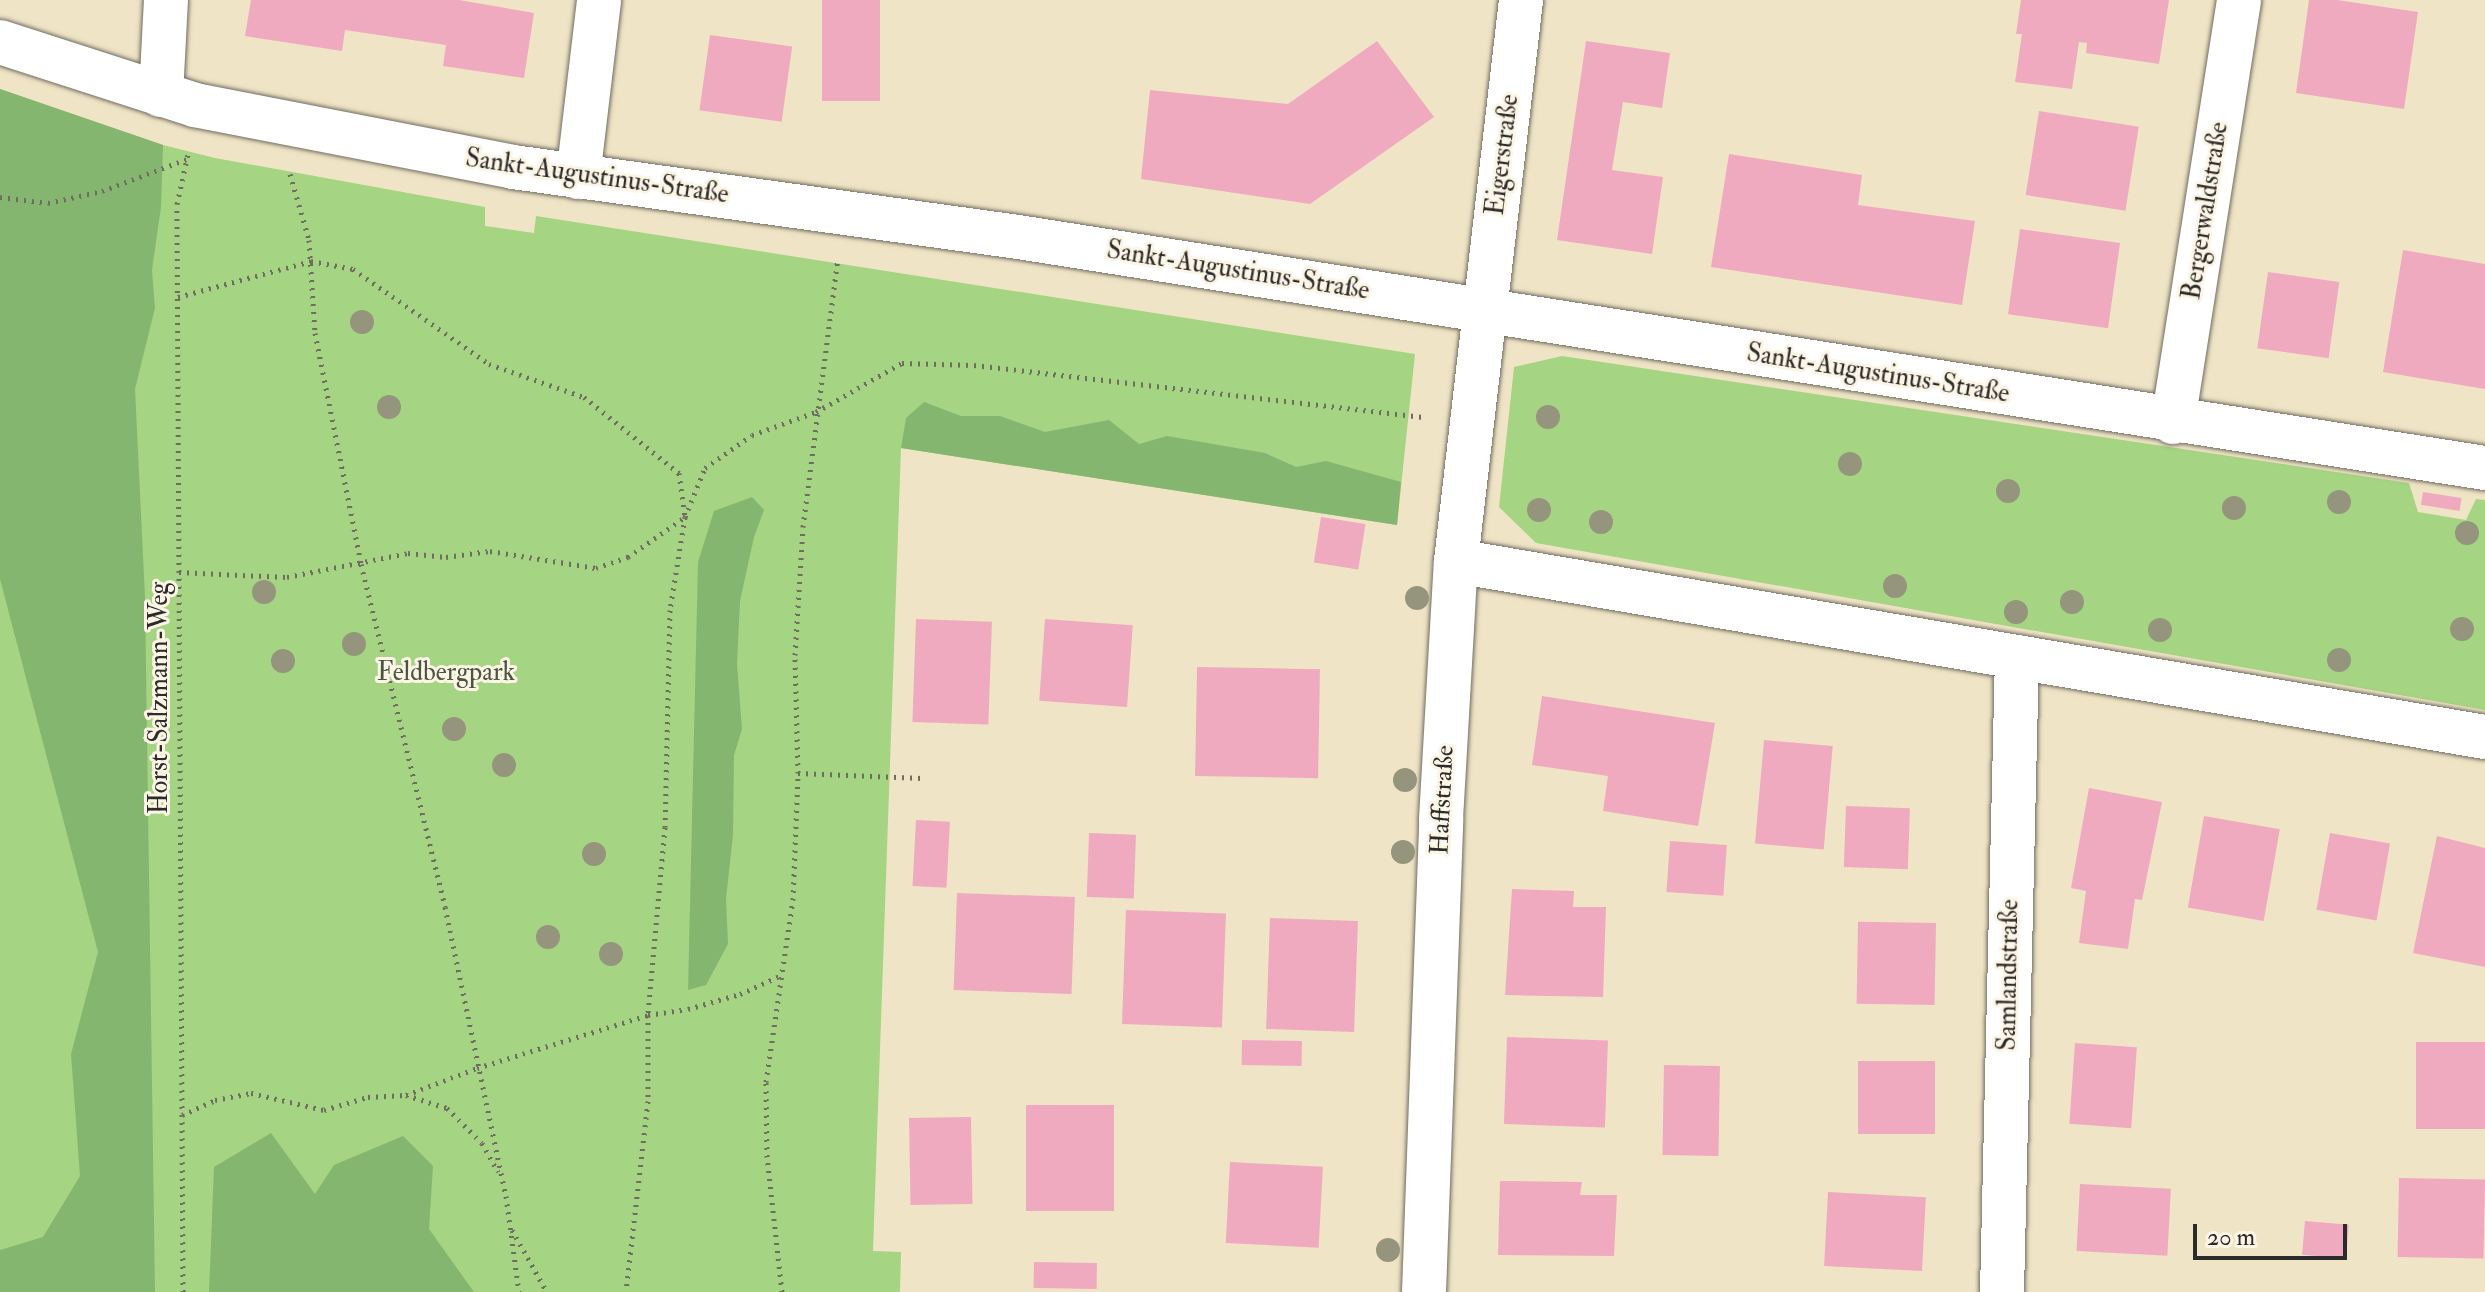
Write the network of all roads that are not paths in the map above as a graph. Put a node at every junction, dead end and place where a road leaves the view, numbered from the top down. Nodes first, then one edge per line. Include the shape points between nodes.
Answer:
1 (166, 0) edge
2 (599, 0) edge
3 (1521, 0) edge
4 (2239, 0) edge
5 (0, 42) edge
6 (178, 100) junction
7 (578, 177) junction
8 (1486, 310) junction
9 (2173, 422) junction
10 (2485, 468) edge
11 (1456, 561) junction
12 (2017, 657) junction
13 (2485, 737) edge
14 (1424, 1292) edge
15 (2002, 1292) edge

1 - 6 street
2 - 7 street
3 - 8 street, Eigerstraße
4 - 9 street, Bergerwaldstraße
5 - 6 street, Sankt-Augustinus-Straße
6 - 7 street, Sankt-Augustinus-Straße via 275,124
7 - 8 street, Sankt-Augustinus-Straße via 845,211
8 - 9 street, Sankt-Augustinus-Straße
8 - 11 street, Haffstraße
9 - 10 street, Sankt-Augustinus-Straße
11 - 12 street
11 - 14 street, Haffstraße
12 - 13 street
12 - 15 street, Samlandstraße

